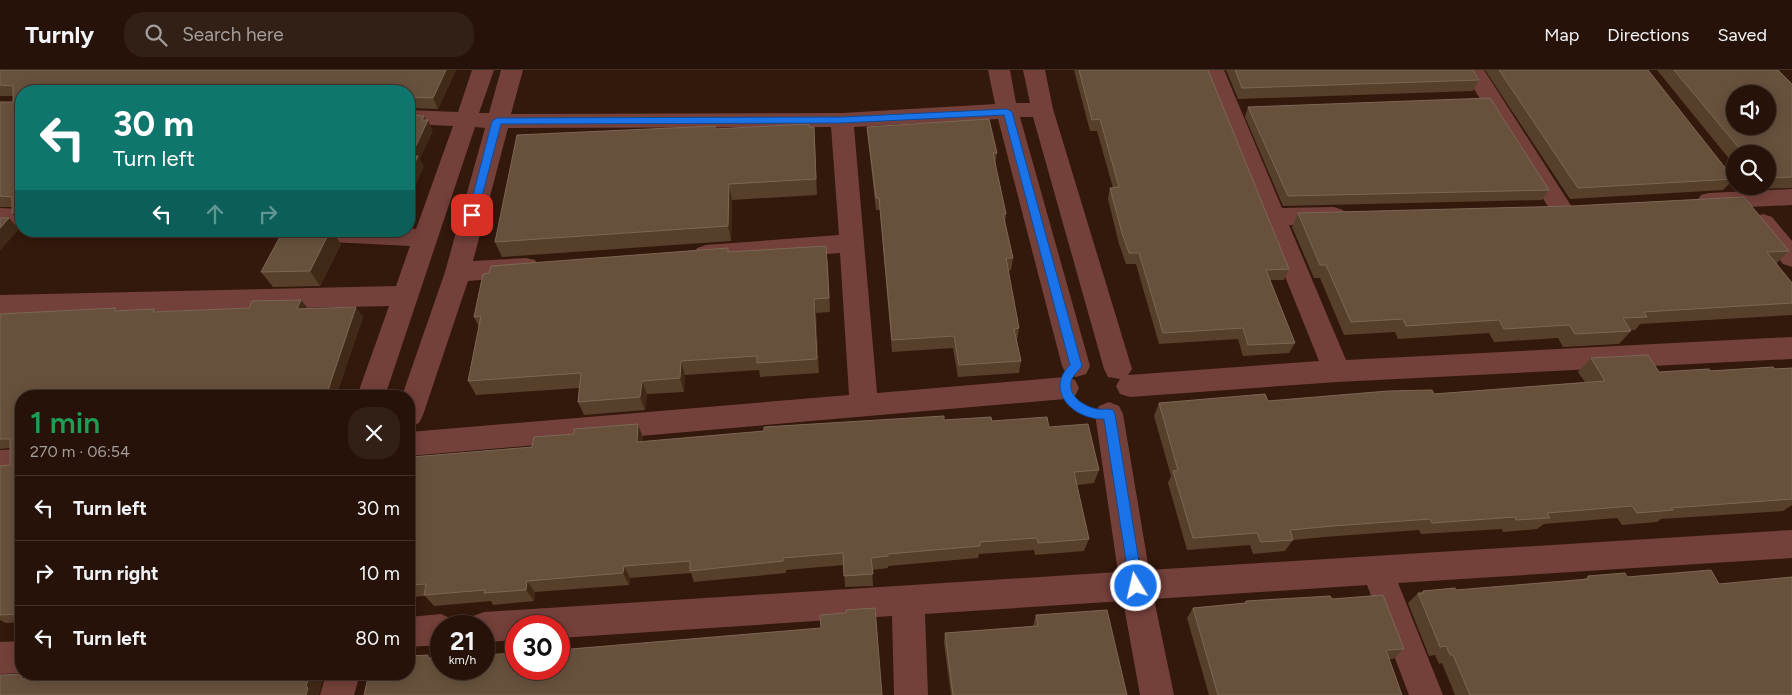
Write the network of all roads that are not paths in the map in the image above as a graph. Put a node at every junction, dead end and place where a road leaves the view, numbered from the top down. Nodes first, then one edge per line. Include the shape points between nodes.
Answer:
1 (483, 70) edge
2 (512, 70) edge
3 (999, 70) edge
4 (1034, 70) edge
5 (1213, 70) edge
6 (1473, 70) edge
7 (1042, 109) junction
8 (1007, 112) junction
9 (415, 117) edge
10 (467, 118) junction
11 (842, 120) junction
12 (497, 121) junction
13 (1741, 195) edge
14 (1792, 197) edge
15 (1744, 199) junction
16 (1686, 202) edge
17 (1532, 211) edge
18 (1353, 215) edge
19 (0, 217) edge
20 (1273, 217) junction
21 (15, 218) edge
22 (406, 237) edge
23 (425, 238) junction
24 (852, 243) junction
25 (684, 255) edge
26 (1792, 258) edge
27 (546, 266) edge
28 (458, 272) junction
29 (405, 296) junction
30 (0, 306) edge
31 (1792, 348) edge
32 (1337, 371) junction
33 (1124, 377) junction
34 (373, 390) edge
35 (1083, 397) junction
36 (415, 398) edge
37 (864, 404) junction
38 (415, 443) edge
39 (15, 461) edge
40 (0, 462) edge
41 (1792, 544) edge
42 (1377, 570) junction
43 (1136, 586) junction
44 (908, 600) junction
45 (495, 627) edge
46 (430, 631) edge
47 (415, 632) edge
48 (15, 657) edge
49 (0, 658) edge
50 (341, 680) edge
51 (337, 695) edge
52 (911, 695) edge
53 (1158, 695) edge
54 (1426, 695) edge

1 - 10 street
2 - 12 street
3 - 8 street
4 - 7 street
5 - 20 street via 1238,107
6 - 17 street via 1482,99 1572,210
7 - 8 street
7 - 33 street
8 - 11 street
8 - 35 street
9 - 10 street
10 - 12 street
10 - 23 street
11 - 12 street
11 - 24 street
12 - 28 street
13 - 15 street
14 - 15 street
15 - 16 street
15 - 26 street
18 - 20 street
19 - 21 street
20 - 32 street
22 - 23 street
23 - 29 street
24 - 25 street
24 - 37 street
27 - 28 street
28 - 36 street
29 - 30 street
29 - 34 street
31 - 32 street
32 - 33 street
33 - 35 street via 1104,363 1089,362
33 - 35 street via 1130,395 1119,410
35 - 37 street
35 - 43 street
37 - 38 street
39 - 40 street
41 - 42 street
42 - 43 street
42 - 54 street
43 - 44 street
43 - 53 street
44 - 45 street
44 - 52 street
46 - 47 street
48 - 49 street
50 - 51 street

